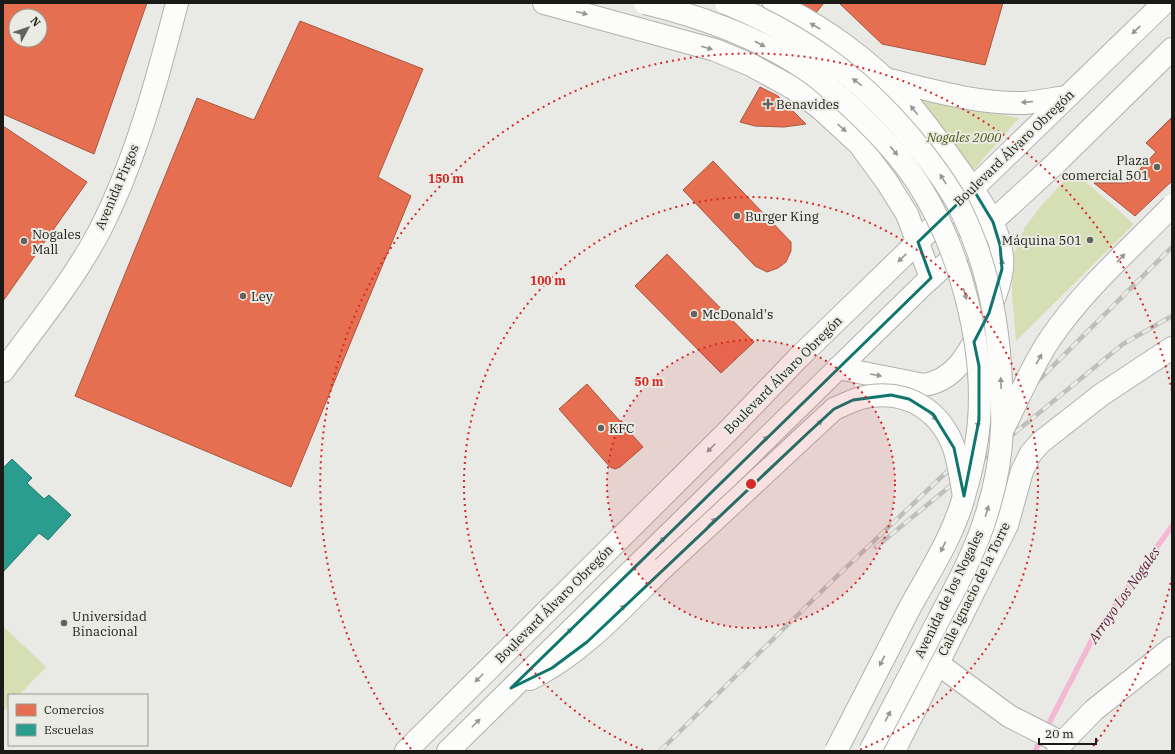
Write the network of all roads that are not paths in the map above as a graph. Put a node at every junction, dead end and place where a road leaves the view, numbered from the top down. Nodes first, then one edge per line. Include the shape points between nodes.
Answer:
1 (177, 3) edge
2 (544, 3) edge
3 (644, 3) edge
4 (726, 3) edge
5 (774, 3) edge
6 (1164, 3) edge
7 (1172, 49) edge
8 (886, 79) junction
9 (1066, 98) junction
10 (973, 189) junction
11 (1172, 206) edge
12 (993, 222) junction
13 (918, 242) junction
14 (931, 278) junction
15 (1172, 348) edge
16 (838, 368) junction
17 (3, 371) edge
18 (1002, 431) junction
19 (964, 496) junction
20 (1172, 648) edge
21 (937, 663) junction
22 (510, 688) junction
23 (1060, 747) edge
24 (406, 751) edge
25 (448, 751) edge
26 (836, 751) edge
27 (870, 751) edge
28 (894, 751) edge

1 - 17 main road, Avenida Pirgos via 159,73 135,147 111,207 63,289
2 -> 13 main road via 716,50 751,65 793,88 860,144 907,214
3 -> 19 main road, Avenida de los Nogales, bridge via 710,23 757,42 811,73 853,108 892,148 920,185 954,256 967,303 979,366 979,420 975,454
18 -> 4 main road, Avenida de los Nogales, bridge via 1000,360 993,308 973,239 941,176 863,86 820,53 773,25
8 -> 5 main road via 825,31
6 -> 9 main road, Boulevard Álvaro Obregón
7 - 12 main road
9 -> 8 main road via 1024,103 982,101
10 -> 8 main road via 907,102
9 - 10 main road, Boulevard Álvaro Obregón
10 - 12 main road
10 - 13 main road, Boulevard Álvaro Obregón
18 -> 11 main road, bridge via 1050,340 1063,322
12 - 14 main road
16 -> 12 main road via 924,385 946,378 959,367 989,313 1002,269 1000,244
13 - 14 main road
13 -> 24 main road, Boulevard Álvaro Obregón via 798,358
14 - 16 main road
15 - 21 main road, Calle Ignacio de la Torre via 1101,395 1041,442 1031,453 1022,471 1007,525
22 -> 16 main road
27 -> 18 main road, Avenida de los Nogales, bridge via 973,550 988,507
22 -> 19 main road, bridge via 552,668 587,642 834,410 853,400 892,395 922,405 933,414 954,448
19 -> 26 main road, Avenida de los Nogales, bridge via 943,547
20 - 23 main road via 1094,710
21 - 23 main road via 1009,716
21 - 28 main road, Calle Ignacio de la Torre
25 -> 22 main road

